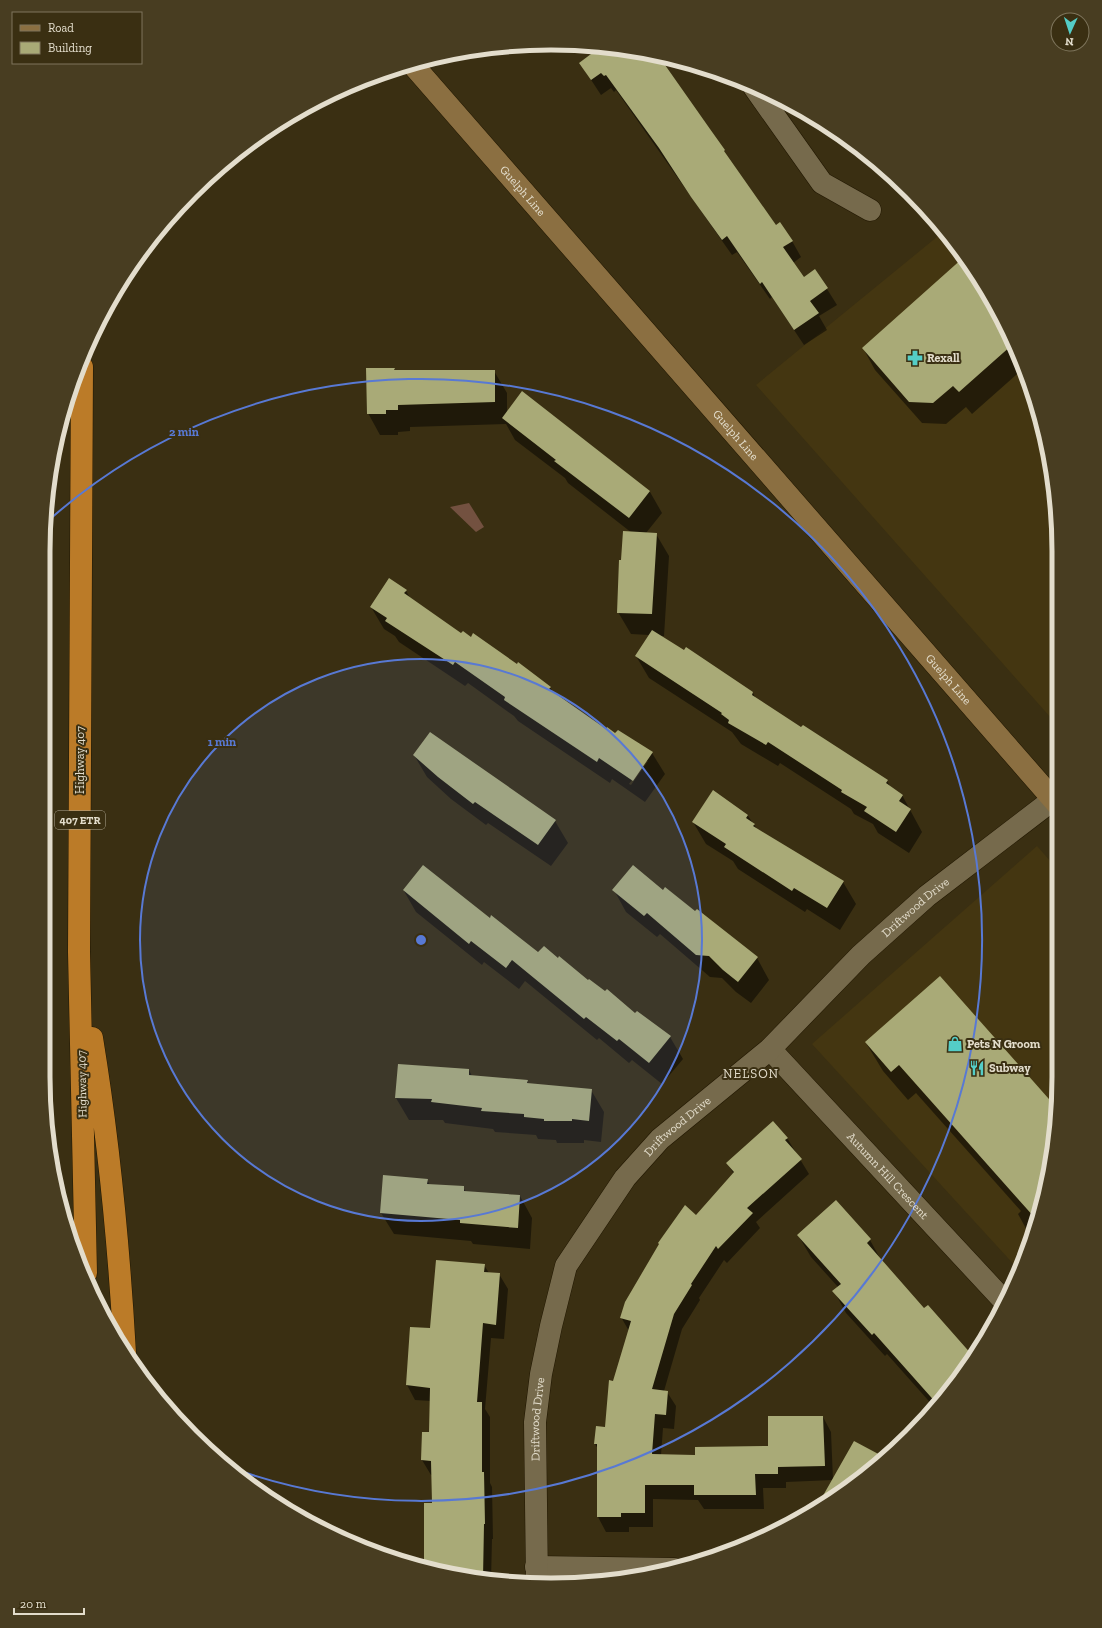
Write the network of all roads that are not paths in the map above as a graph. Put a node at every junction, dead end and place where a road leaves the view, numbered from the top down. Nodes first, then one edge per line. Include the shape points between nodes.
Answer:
1 (416, 69) edge
2 (761, 97) edge
3 (870, 210) dead end
4 (82, 376) edge
5 (1052, 794) edge
6 (1052, 804) edge
7 (79, 952) junction
8 (770, 1049) junction
9 (86, 1263) edge
10 (1001, 1297) edge
11 (124, 1339) edge
12 (634, 1571) edge
13 (537, 1575) edge

1 - 5 main road, Guelph Line
2 - 3 street via 822,183
4 - 7 highway, Highway 407 / 407 ETR
6 - 8 street, Driftwood Drive via 927,896 861,955
7 - 9 highway, Highway 407 / 407 ETR
7 - 11 highway via 105,1119 119,1249
8 - 10 street, Autumn Hill Crescent
8 - 13 street, Driftwood Drive via 660,1139 625,1178 566,1266 541,1374 535,1422
12 - 13 street

